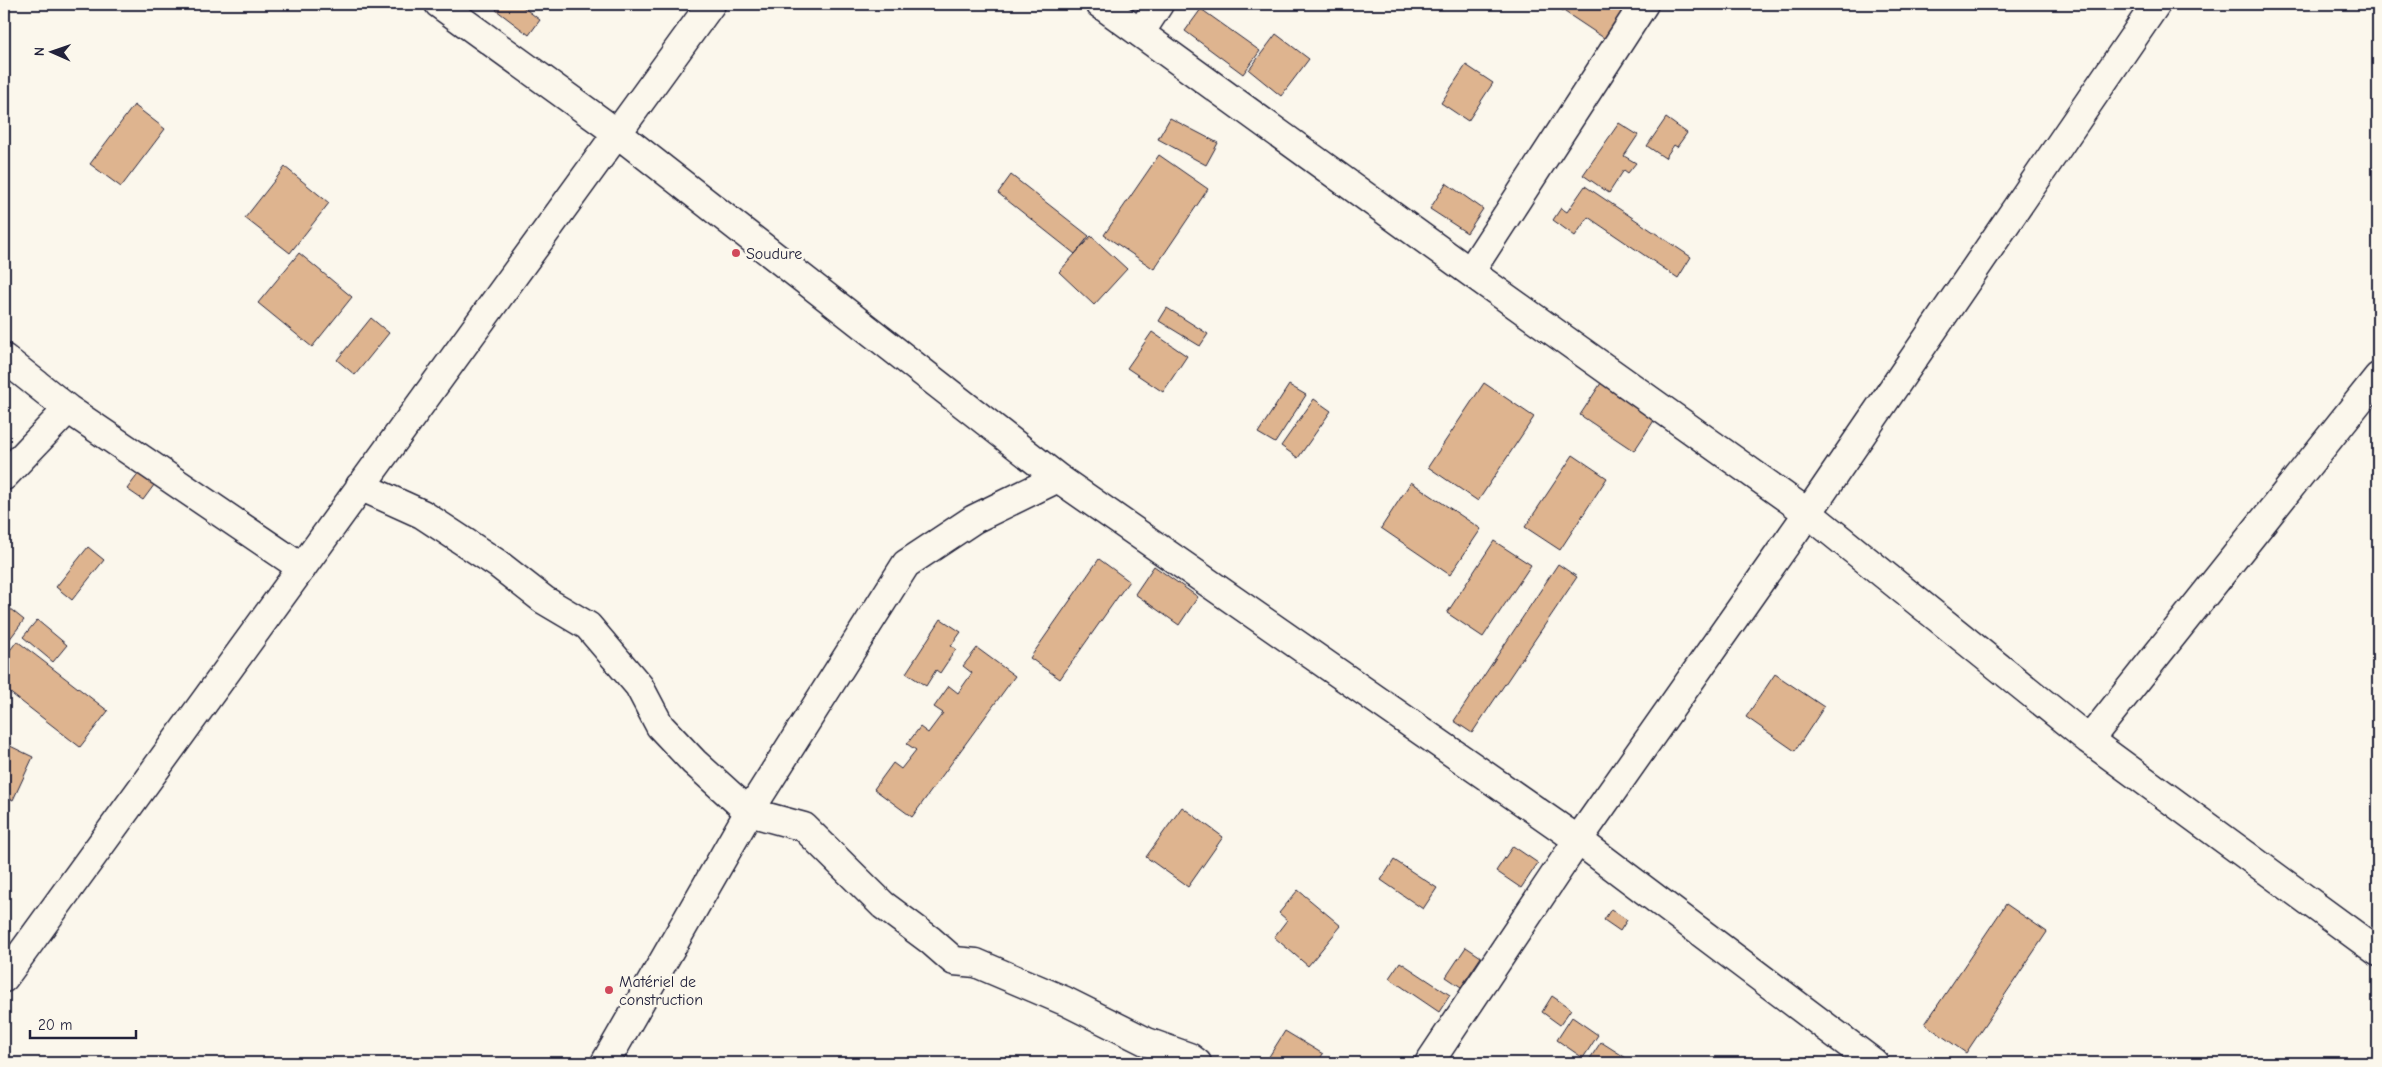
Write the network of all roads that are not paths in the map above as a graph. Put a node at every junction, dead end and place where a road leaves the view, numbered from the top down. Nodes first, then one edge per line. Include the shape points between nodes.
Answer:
1 (439, 4) edge
2 (711, 4) edge
3 (1100, 4) edge
4 (1159, 4) edge
5 (1644, 4) edge
6 (2156, 4) edge
7 (1140, 33) junction
8 (617, 133) junction
9 (1470, 272) junction
10 (4, 358) edge
11 (2378, 377) edge
12 (68, 409) junction
13 (4, 476) edge
14 (1058, 478) junction
15 (360, 486) junction
16 (1808, 513) junction
17 (302, 568) junction
18 (2089, 740) junction
19 (749, 812) junction
20 (1578, 840) junction
21 (2378, 952) edge
22 (4, 978) edge
23 (605, 1063) edge
24 (1196, 1063) edge
25 (1429, 1063) edge
26 (1874, 1063) edge

1 - 8 street
2 - 8 street
3 - 7 street
4 - 7 street
5 - 9 street
6 - 16 street
7 - 9 street
8 - 14 street
8 - 15 street
9 - 16 street
10 - 12 street
11 - 18 street
12 - 13 street
12 - 17 street
14 - 19 street via 974,519 906,564
14 - 20 street
15 - 17 street
15 - 19 street via 422,514 498,564 544,600 588,626 639,686 660,726
16 - 18 street
16 - 20 street
17 - 22 street
18 - 21 street
19 - 23 street
19 - 24 street via 804,827 883,905 954,961 976,963 1065,1001 1148,1042 1189,1057
20 - 25 street
20 - 26 street

